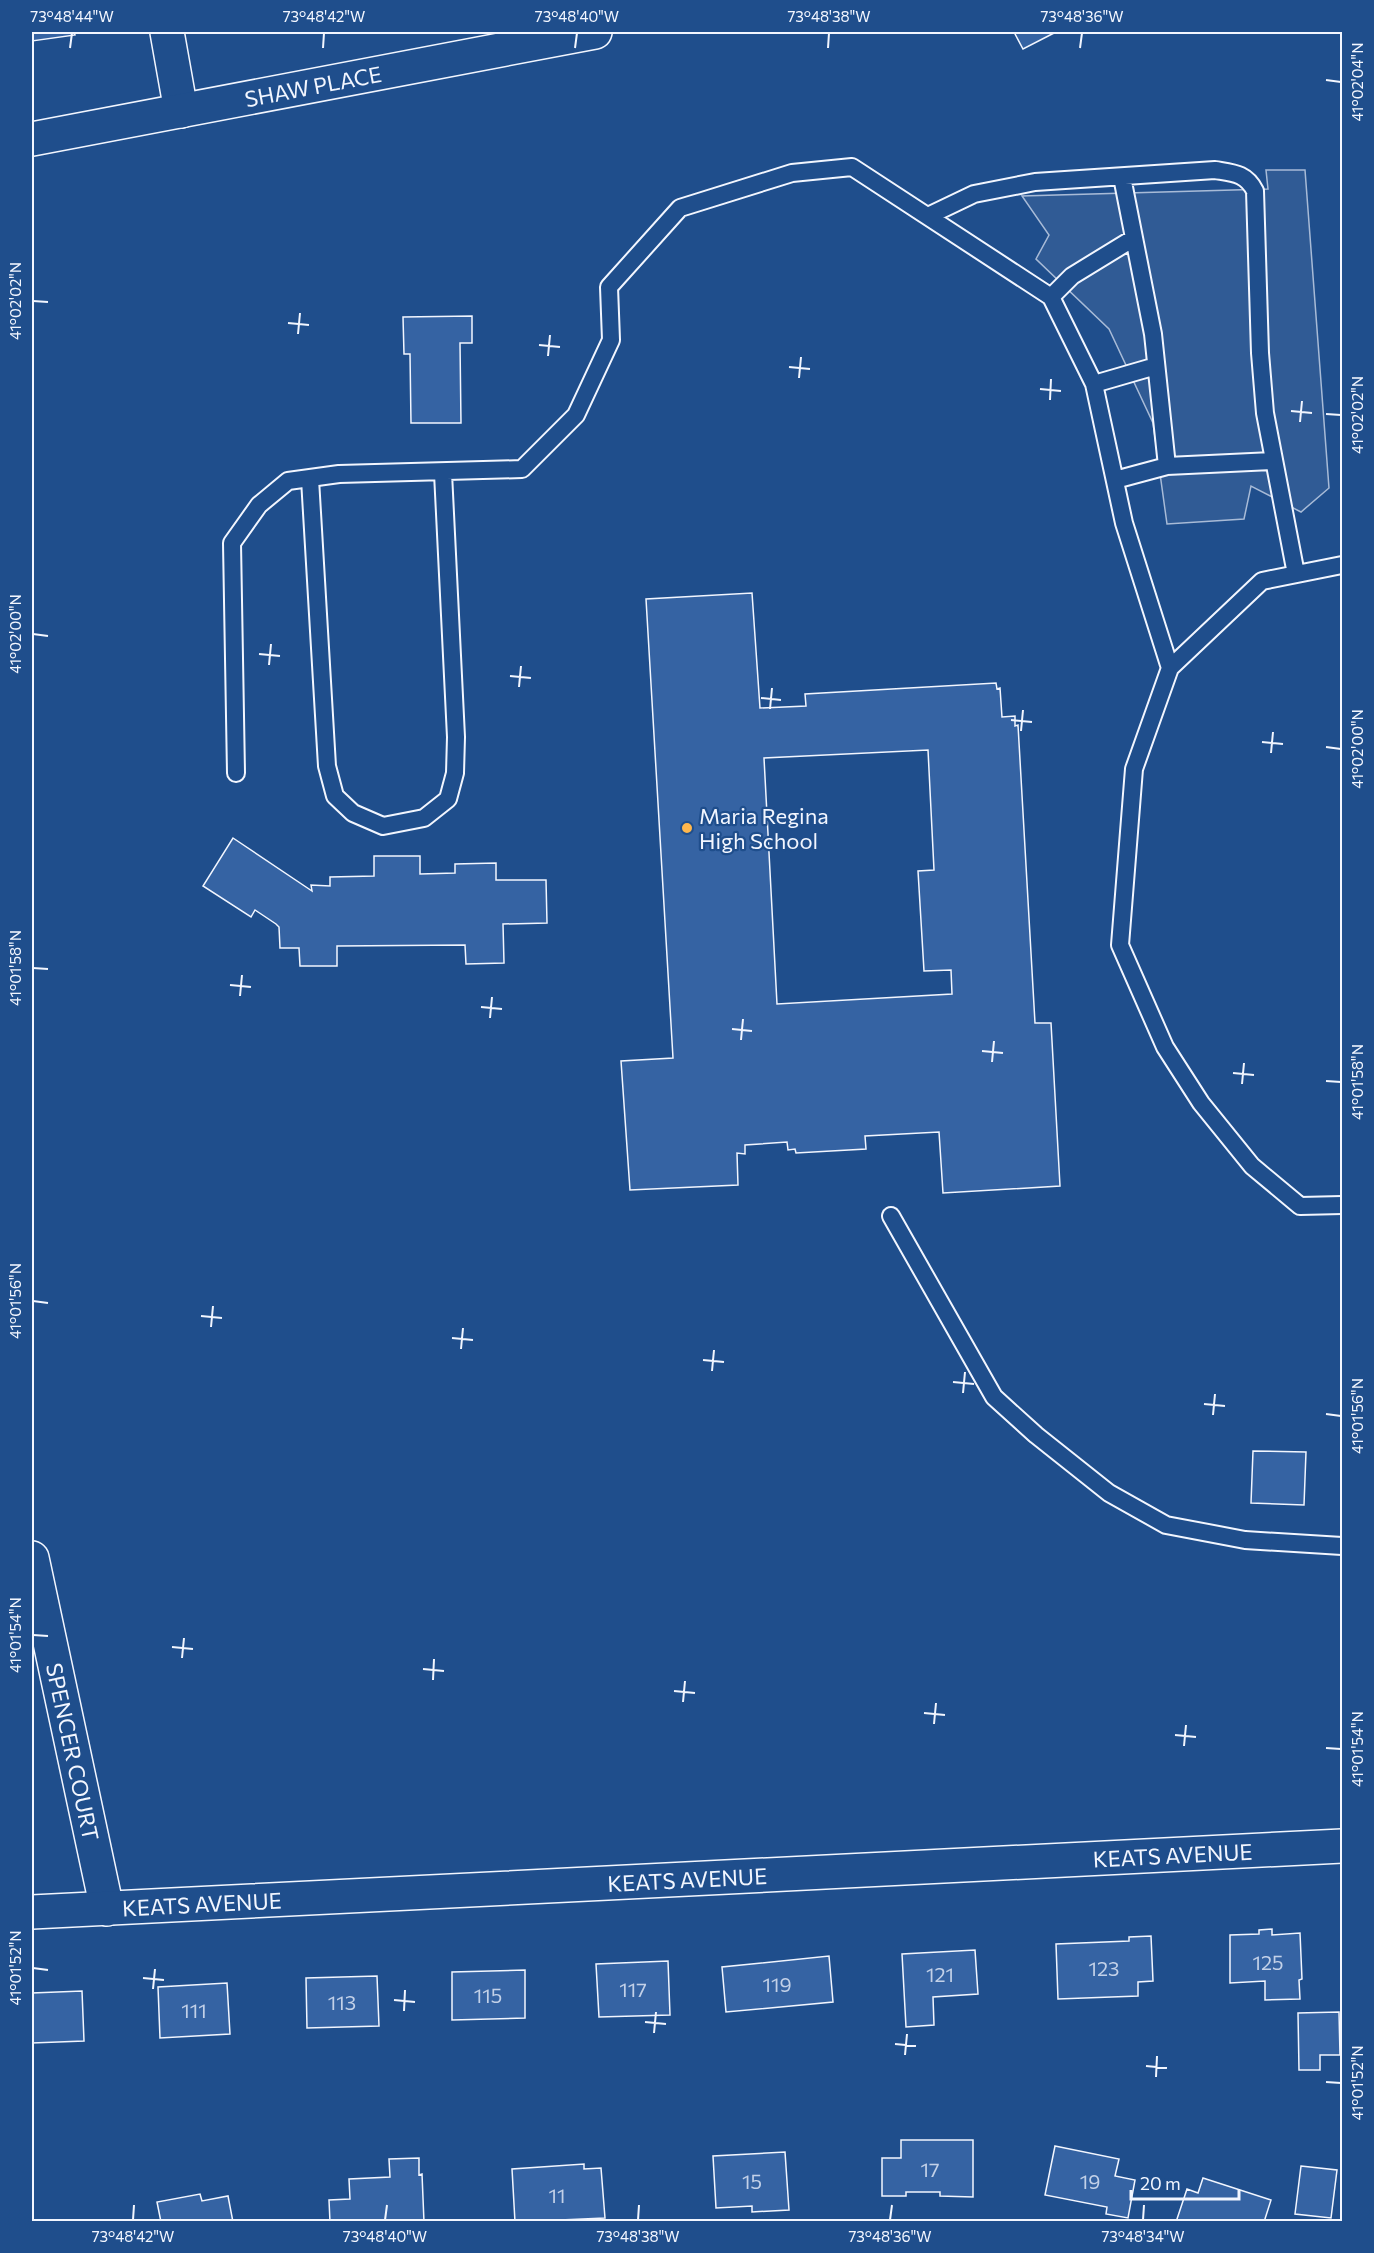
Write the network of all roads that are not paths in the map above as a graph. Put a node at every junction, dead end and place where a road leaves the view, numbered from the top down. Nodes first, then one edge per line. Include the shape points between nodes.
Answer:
1 (167, 32) edge
2 (595, 32) edge
3 (181, 111) junction
4 (32, 139) edge
5 (1122, 177) junction
6 (928, 216) junction
7 (1134, 238) junction
8 (1052, 297) junction
9 (1156, 366) junction
10 (1094, 384) junction
11 (1274, 461) junction
12 (1167, 466) junction
13 (443, 473) junction
14 (310, 478) junction
15 (1114, 480) junction
16 (1342, 565) edge
17 (1296, 574) junction
18 (1170, 668) junction
19 (236, 773) dead end
20 (1342, 1204) edge
21 (891, 1216) dead end
22 (1342, 1546) edge
23 (32, 1558) edge
24 (1342, 1846) edge
25 (107, 1909) junction
26 (32, 1912) edge

1 - 3 street
2 - 3 street, SHAW PLACE
3 - 4 street, SHAW PLACE
5 - 6 lane via 1035,182 974,194
5 - 7 lane
5 - 11 lane via 1215,170 1238,174 1250,181 1255,191 1265,413
6 - 8 lane
6 - 13 lane via 852,167 792,173 680,208 609,287 611,340 576,415 522,469
7 - 8 lane via 1072,276
7 - 9 lane
8 - 10 lane
9 - 10 lane
9 - 12 lane
10 - 15 lane
11 - 12 lane
11 - 17 lane
12 - 15 lane
13 - 14 lane
13 - 14 lane via 455,773 448,799 424,818 383,826 352,813 335,796 327,766
14 - 19 lane via 288,481 260,505 232,543
15 - 18 lane
16 - 17 lane
17 - 18 lane via 1262,581
18 - 20 lane via 1134,769 1120,945 1165,1047 1201,1103 1252,1166 1300,1206
21 - 22 lane via 994,1397 1110,1494 1166,1525 1245,1540
23 - 25 street, SPENCER COURT
24 - 25 street, KEATS AVENUE
25 - 26 street, KEATS AVENUE

